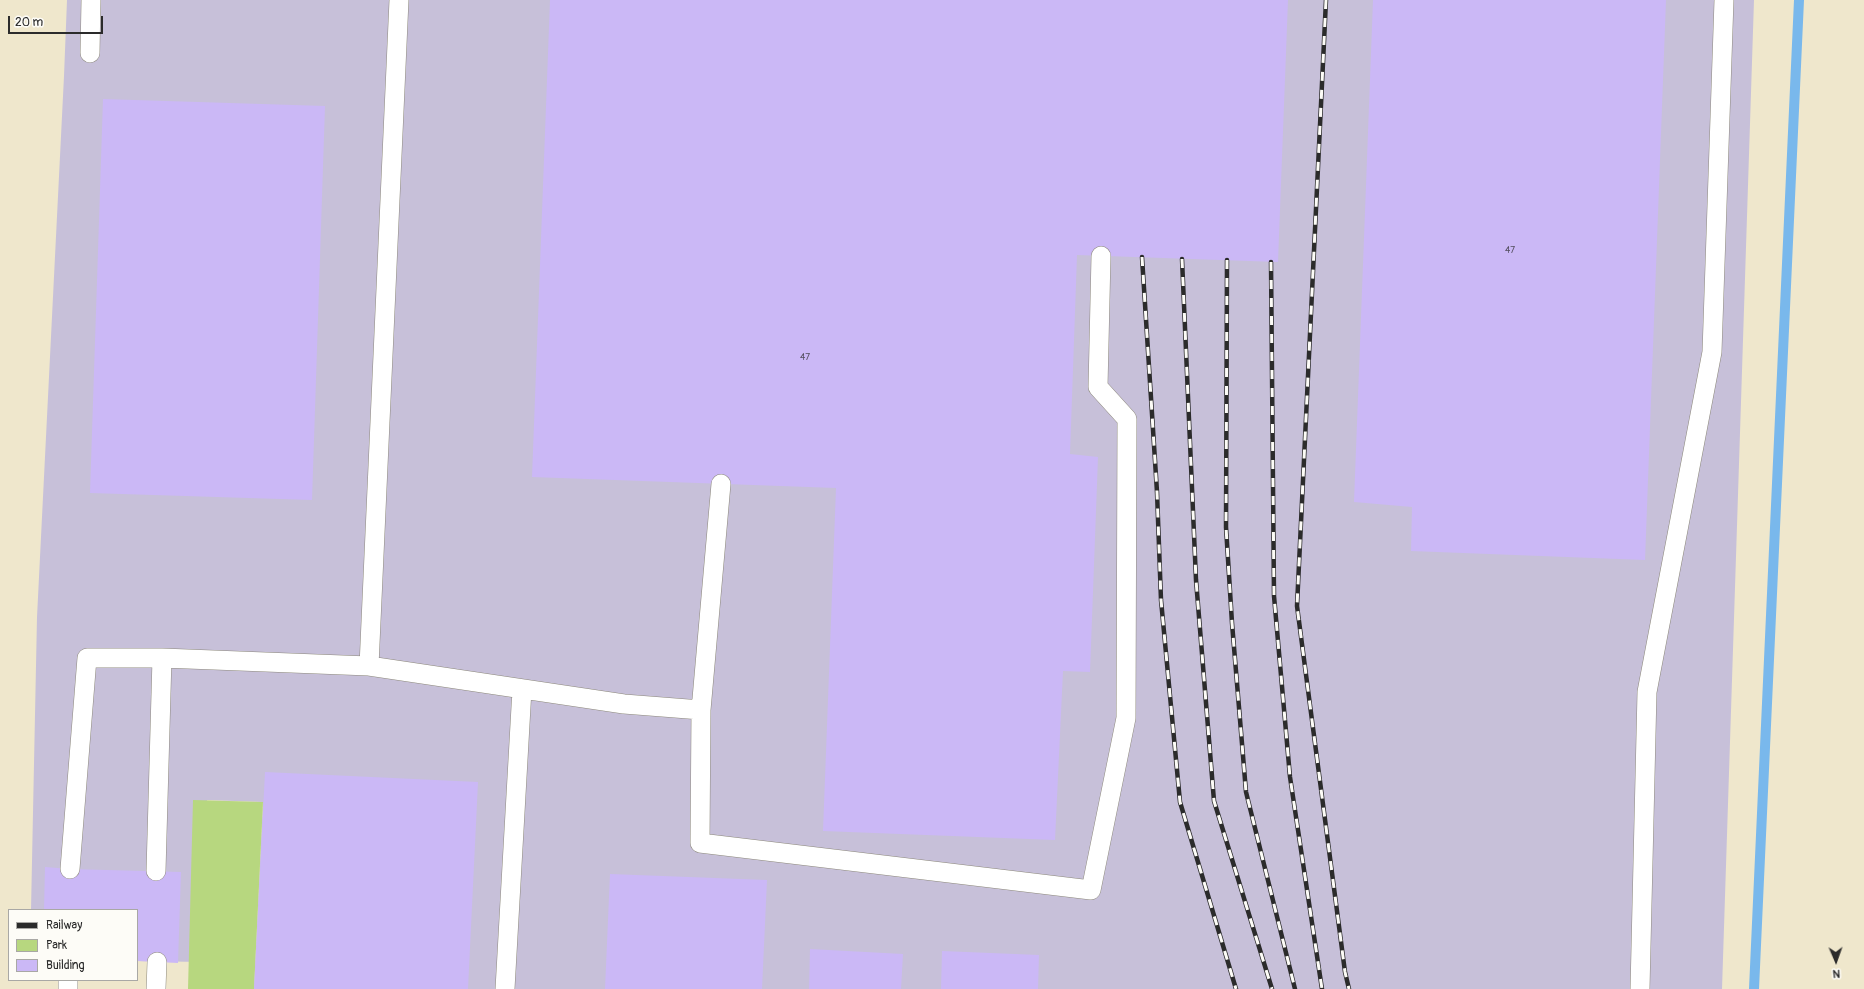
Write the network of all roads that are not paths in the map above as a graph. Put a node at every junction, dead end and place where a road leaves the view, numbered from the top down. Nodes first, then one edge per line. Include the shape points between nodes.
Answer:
1 (91, 0) edge
2 (400, 0) edge
3 (1724, 0) edge
4 (90, 53) dead end
5 (1101, 256) dead end
6 (721, 484) dead end
7 (162, 658) junction
8 (369, 666) junction
9 (522, 689) junction
10 (701, 710) junction
11 (70, 869) dead end
12 (156, 871) dead end
13 (157, 962) dead end
14 (156, 989) edge
15 (505, 989) edge
16 (1640, 989) edge

1 - 4 lane
2 - 8 lane
3 - 16 lane via 1712,352 1647,692
5 - 10 lane via 1098,387 1127,419 1126,718 1091,890 700,842
6 - 10 lane
7 - 8 lane
7 - 11 lane via 87,658
7 - 12 lane
8 - 9 lane
9 - 10 lane via 624,704
9 - 15 lane
13 - 14 lane

